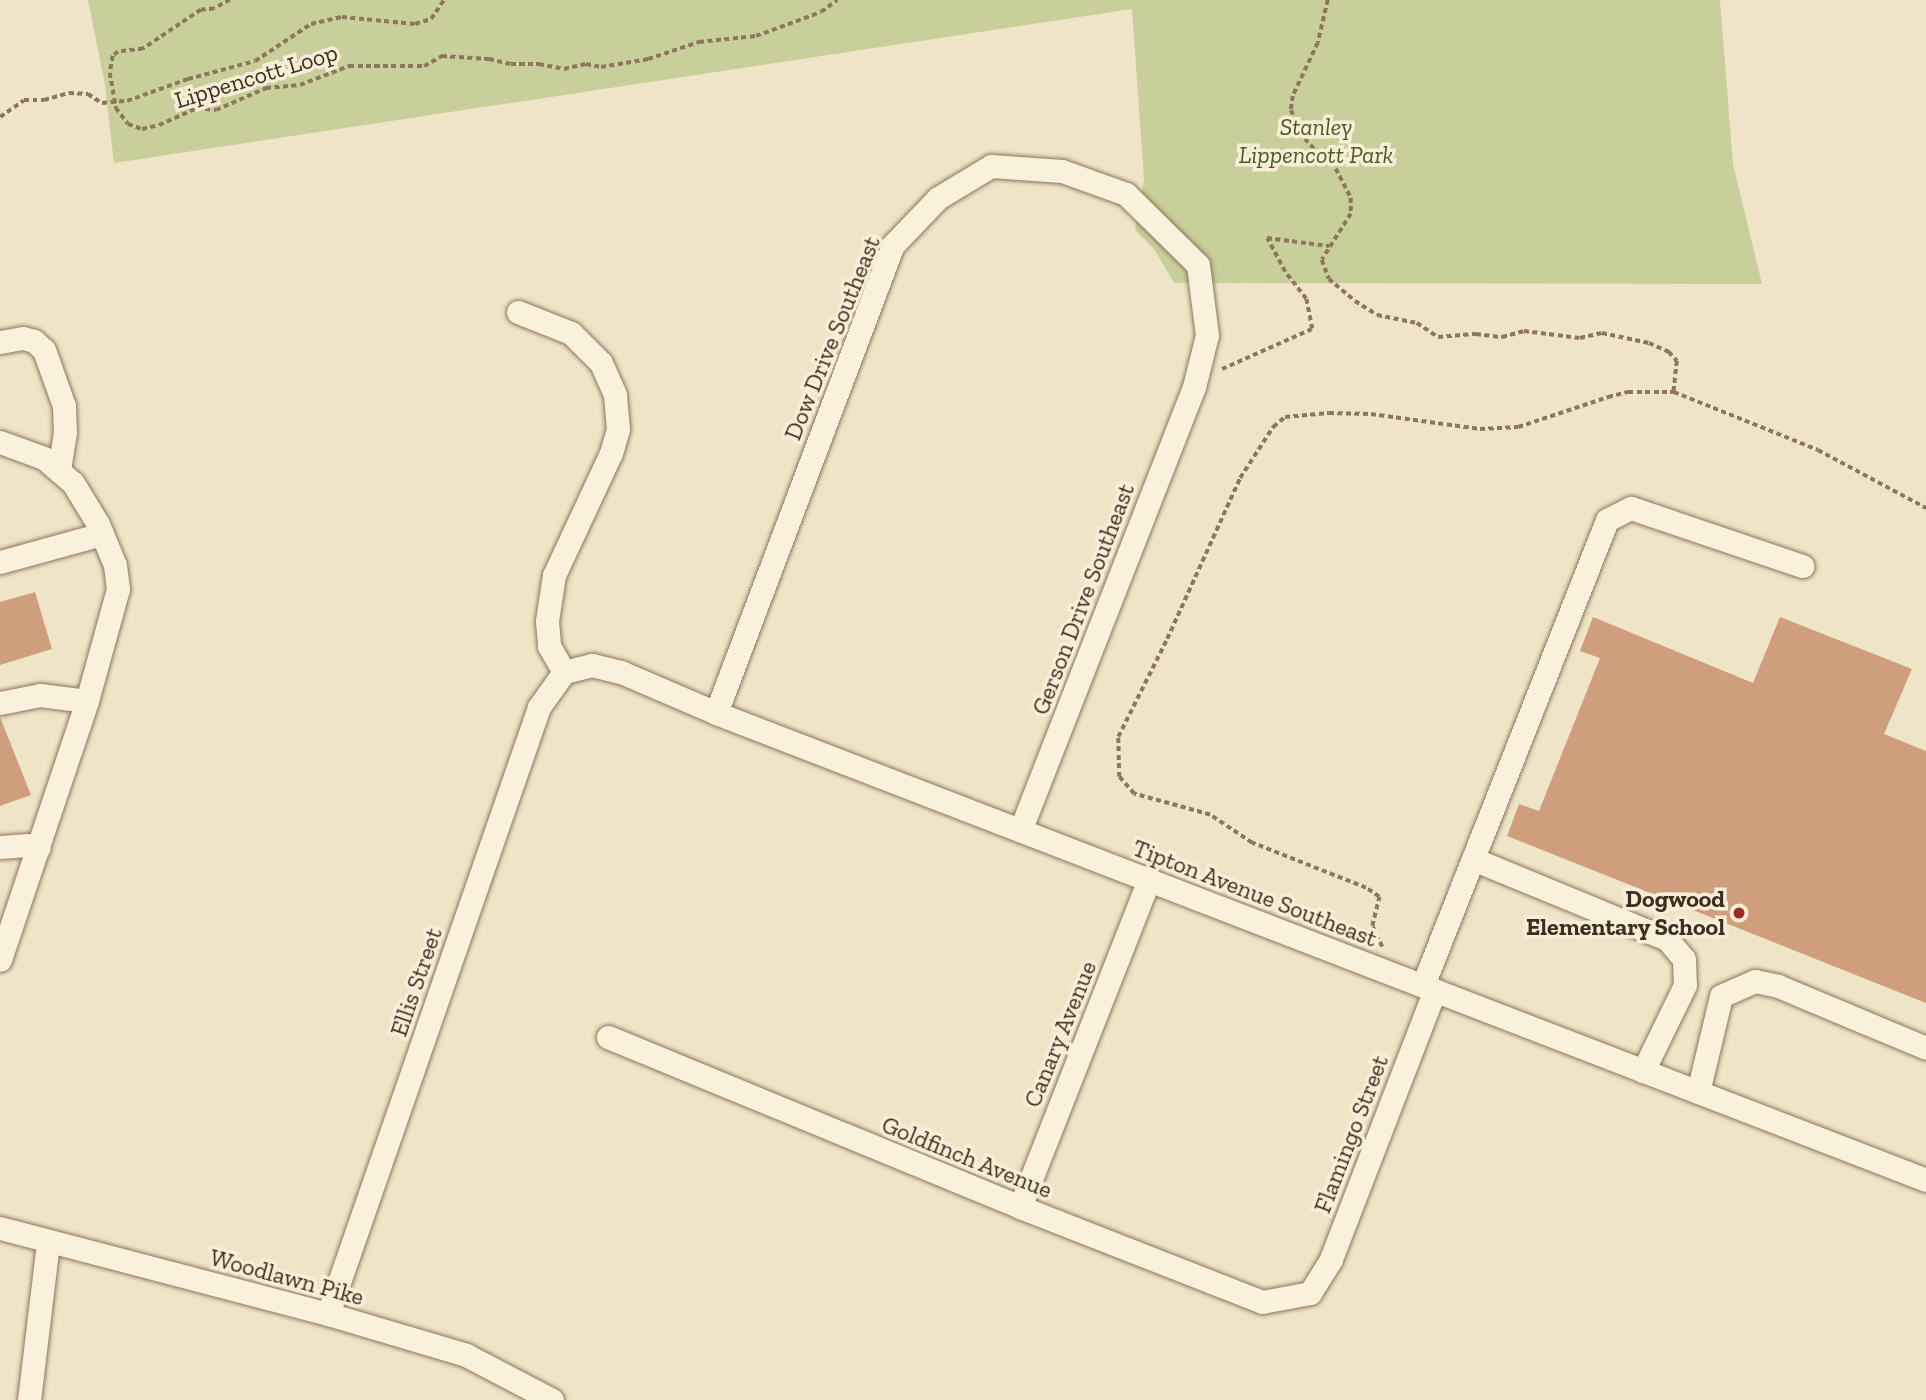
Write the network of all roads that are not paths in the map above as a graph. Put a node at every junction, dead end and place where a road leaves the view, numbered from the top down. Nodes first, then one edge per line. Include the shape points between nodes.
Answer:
1 (518, 312) dead end
2 (0, 342) edge
3 (1194, 387) joint
4 (0, 442) edge
5 (59, 471) junction
6 (102, 534) junction
7 (0, 562) edge
8 (1802, 566) dead end
9 (564, 672) junction
10 (88, 701) junction
11 (0, 703) edge
12 (716, 713) junction
13 (1020, 830) junction
14 (0, 847) edge
15 (39, 848) junction
16 (1473, 859) junction
17 (1149, 880) junction
18 (0, 960) edge
19 (1429, 988) junction
20 (608, 1037) dead end
21 (1926, 1048) edge
22 (1643, 1071) junction
23 (1698, 1092) junction
24 (1926, 1180) edge
25 (1020, 1207) junction
26 (0, 1228) edge
27 (48, 1243) junction
28 (1310, 1293) joint
29 (328, 1314) junction
30 (29, 1400) edge
31 (552, 1400) edge

1 - 9 street via 571,333 601,363 615,396 618,429 611,453 554,575 549,646
2 - 5 street via 34,341 48,359 64,406
3 - 12 street, Dow Drive Southeast via 1208,335 1198,265 1126,194 1062,171 991,166 938,198 892,246
3 - 13 street, Gerson Drive Southeast
4 - 5 street via 44,458
5 - 6 street via 73,483
6 - 7 street
6 - 10 street via 115,565 118,589
8 - 16 street, Flamingo Street via 1631,508 1607,520
9 - 12 street, Tipton Avenue Southeast via 592,665 621,672
9 - 29 street, Ellis Street via 540,707
10 - 11 street via 40,695
10 - 15 street
12 - 13 street, Tipton Avenue Southeast
13 - 17 street, Tipton Avenue Southeast
14 - 15 street
15 - 18 street
16 - 19 street, Flamingo Street
16 - 22 street via 1667,939 1684,959 1685,985
17 - 19 street, Tipton Avenue Southeast
17 - 25 street, Canary Avenue
19 - 22 street, Tipton Avenue Southeast
19 - 28 street, Flamingo Street via 1331,1259
20 - 25 street, Goldfinch Avenue
21 - 23 street via 1778,986 1755,981 1721,996
22 - 23 street, Tipton Avenue Southeast
23 - 24 street, Tipton Avenue Southeast
25 - 28 street, Goldfinch Avenue via 1262,1302
26 - 27 street, Woodlawn Pike
27 - 29 street, Woodlawn Pike
27 - 30 street
29 - 31 street, Woodlawn Pike via 466,1355

